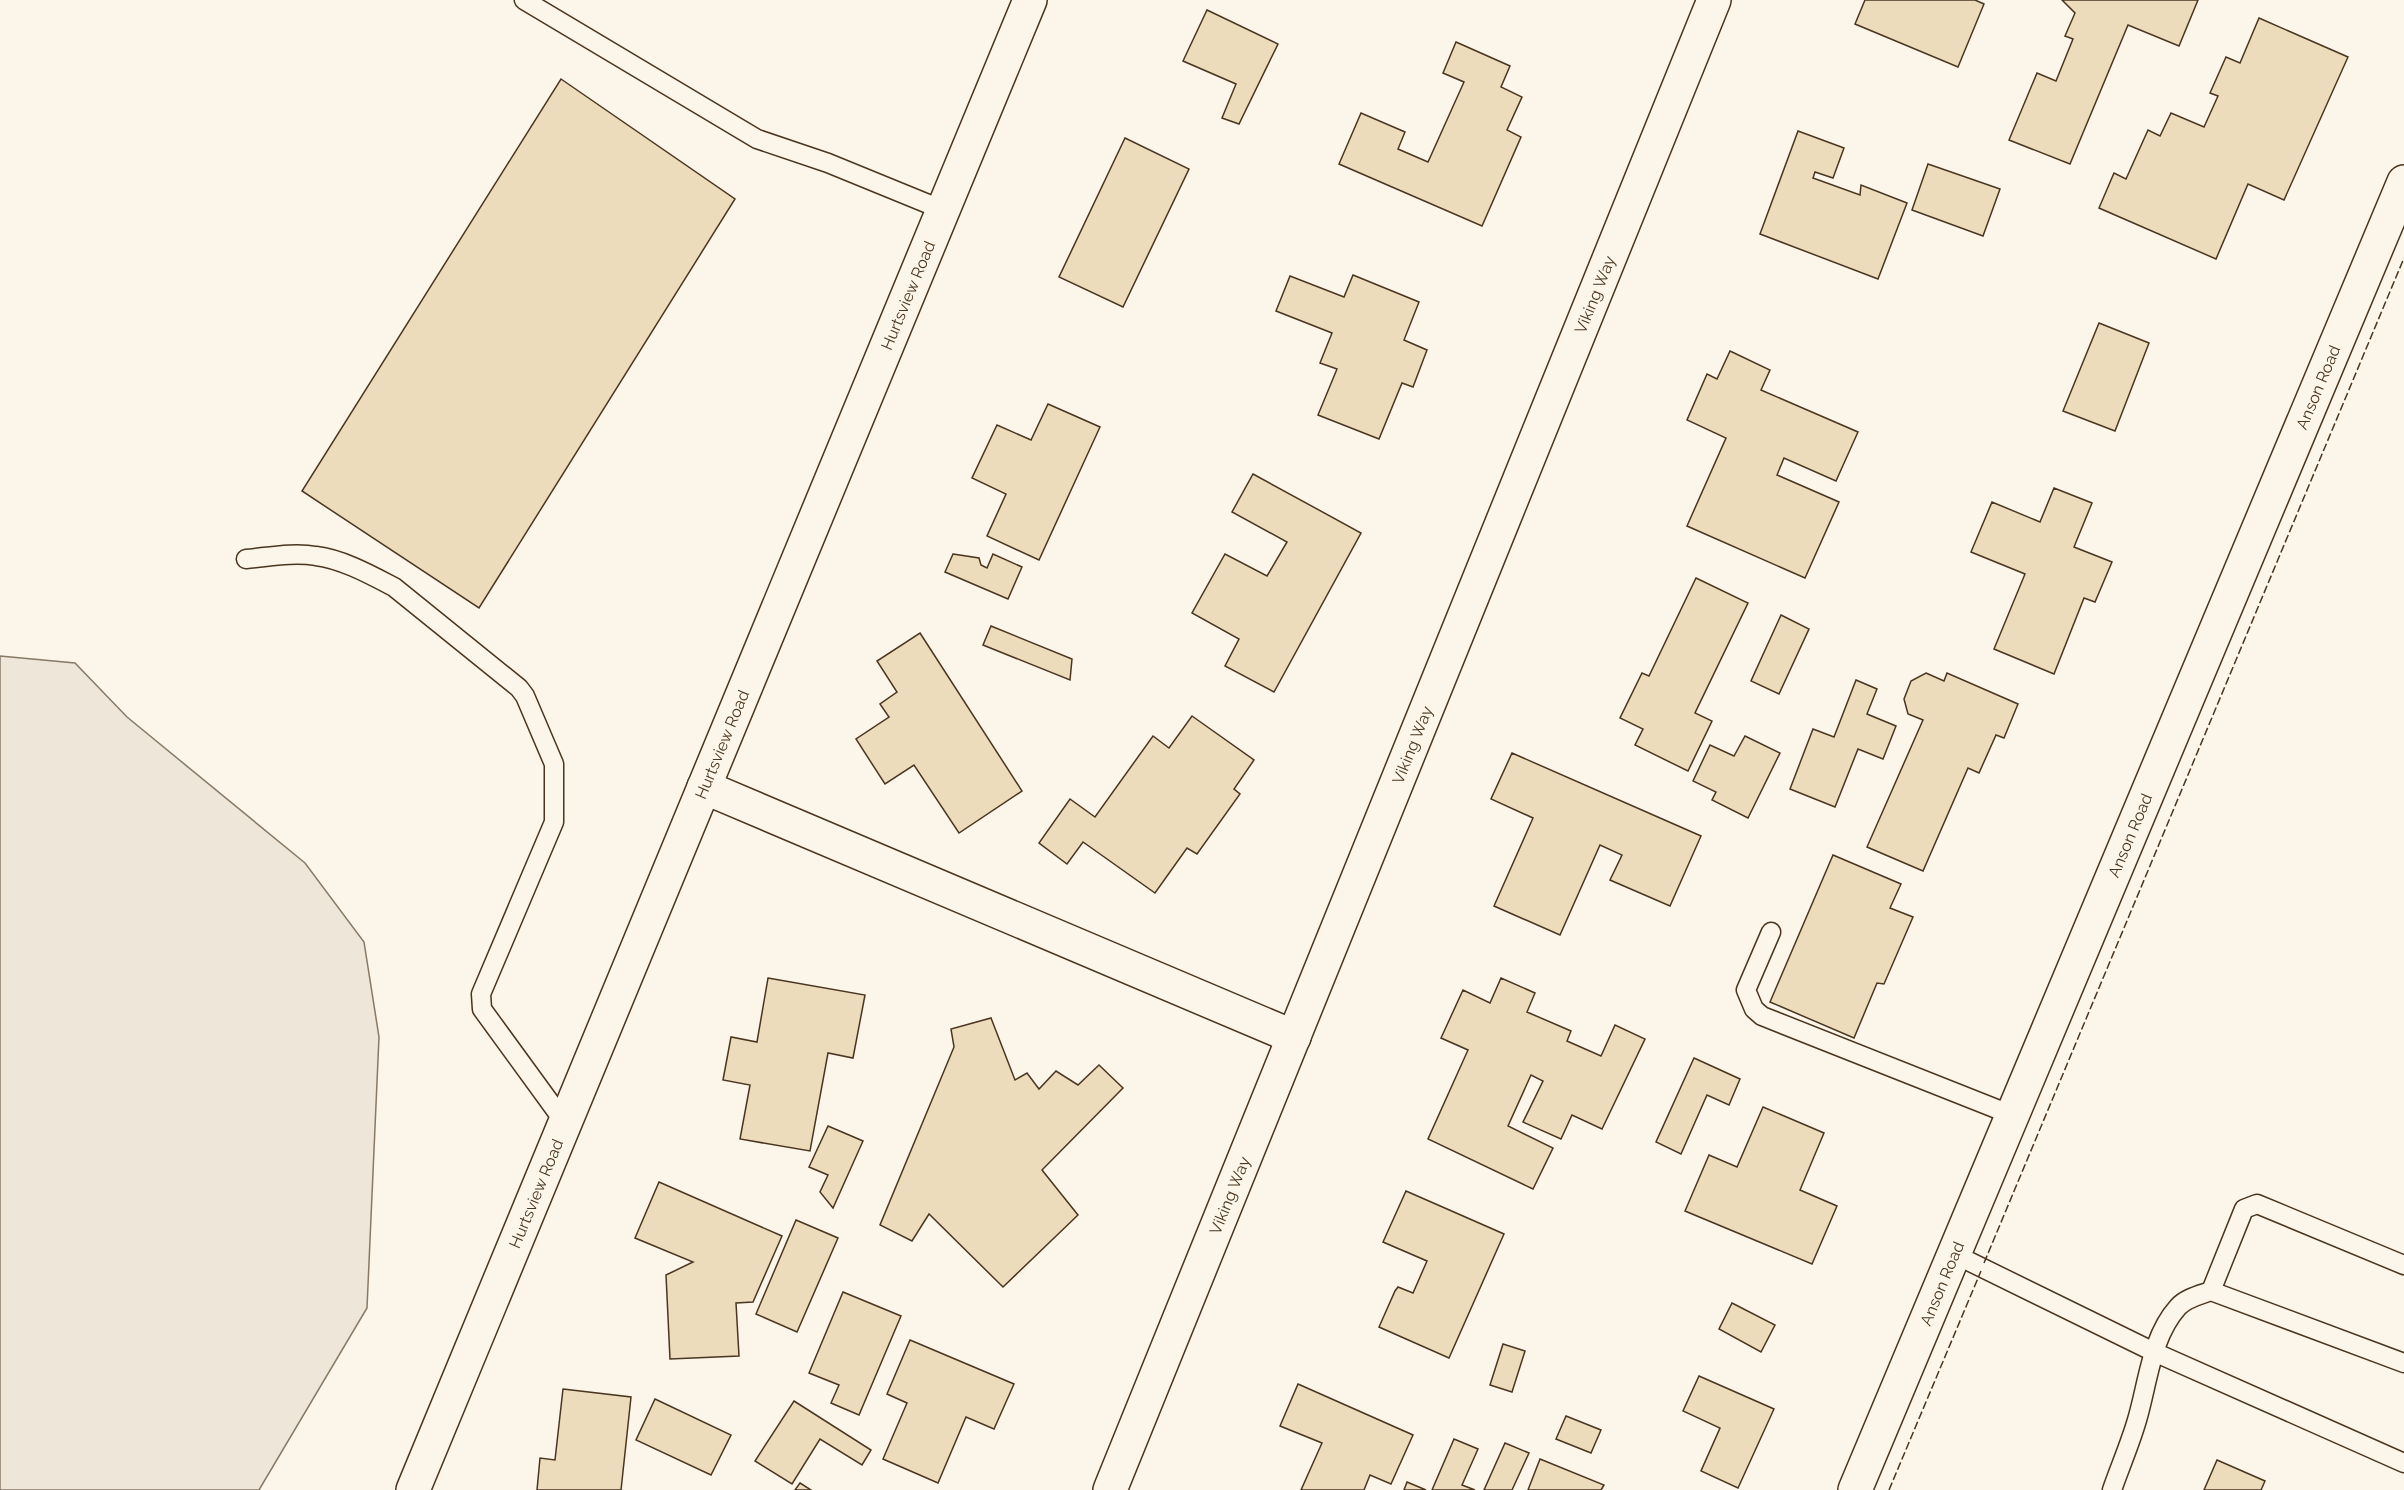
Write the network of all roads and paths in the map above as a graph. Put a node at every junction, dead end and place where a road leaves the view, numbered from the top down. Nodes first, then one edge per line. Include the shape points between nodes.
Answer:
1 (524, 0) edge
2 (1030, 0) edge
3 (1714, 0) edge
4 (2404, 182) edge
5 (943, 210) junction
6 (246, 559) dead end
7 (704, 787) junction
8 (1771, 932) dead end
9 (1294, 1037) junction
10 (2012, 1115) junction
11 (565, 1123) junction
12 (1954, 1254) junction
13 (2404, 1265) edge
14 (2211, 1291) junction
15 (2154, 1352) junction
16 (2404, 1363) edge
17 (2404, 1463) edge
18 (413, 1490) edge
19 (1110, 1490) edge
20 (1855, 1490) edge
21 (2112, 1490) edge

1 - 5 lane via 757,139
2 - 5 street, Hurtsview Road
3 - 9 street, Viking Way
4 - 10 street, Anson Road
5 - 7 street, Hurtsview Road
6 - 11 lane via 313,555 383,581 488,660 525,696 554,764 554,822 481,994 482,1009
7 - 9 street
7 - 11 street, Hurtsview Road
8 - 10 lane via 1746,990 1754,1009 1762,1016
9 - 19 street, Viking Way
10 - 12 street, Anson Road
11 - 18 street, Hurtsview Road
12 - 15 lane
12 - 20 street, Anson Road
13 - 14 lane via 2257,1204 2244,1209
14 - 15 lane via 2179,1306
14 - 16 lane
15 - 17 lane
15 - 21 lane via 2137,1421

